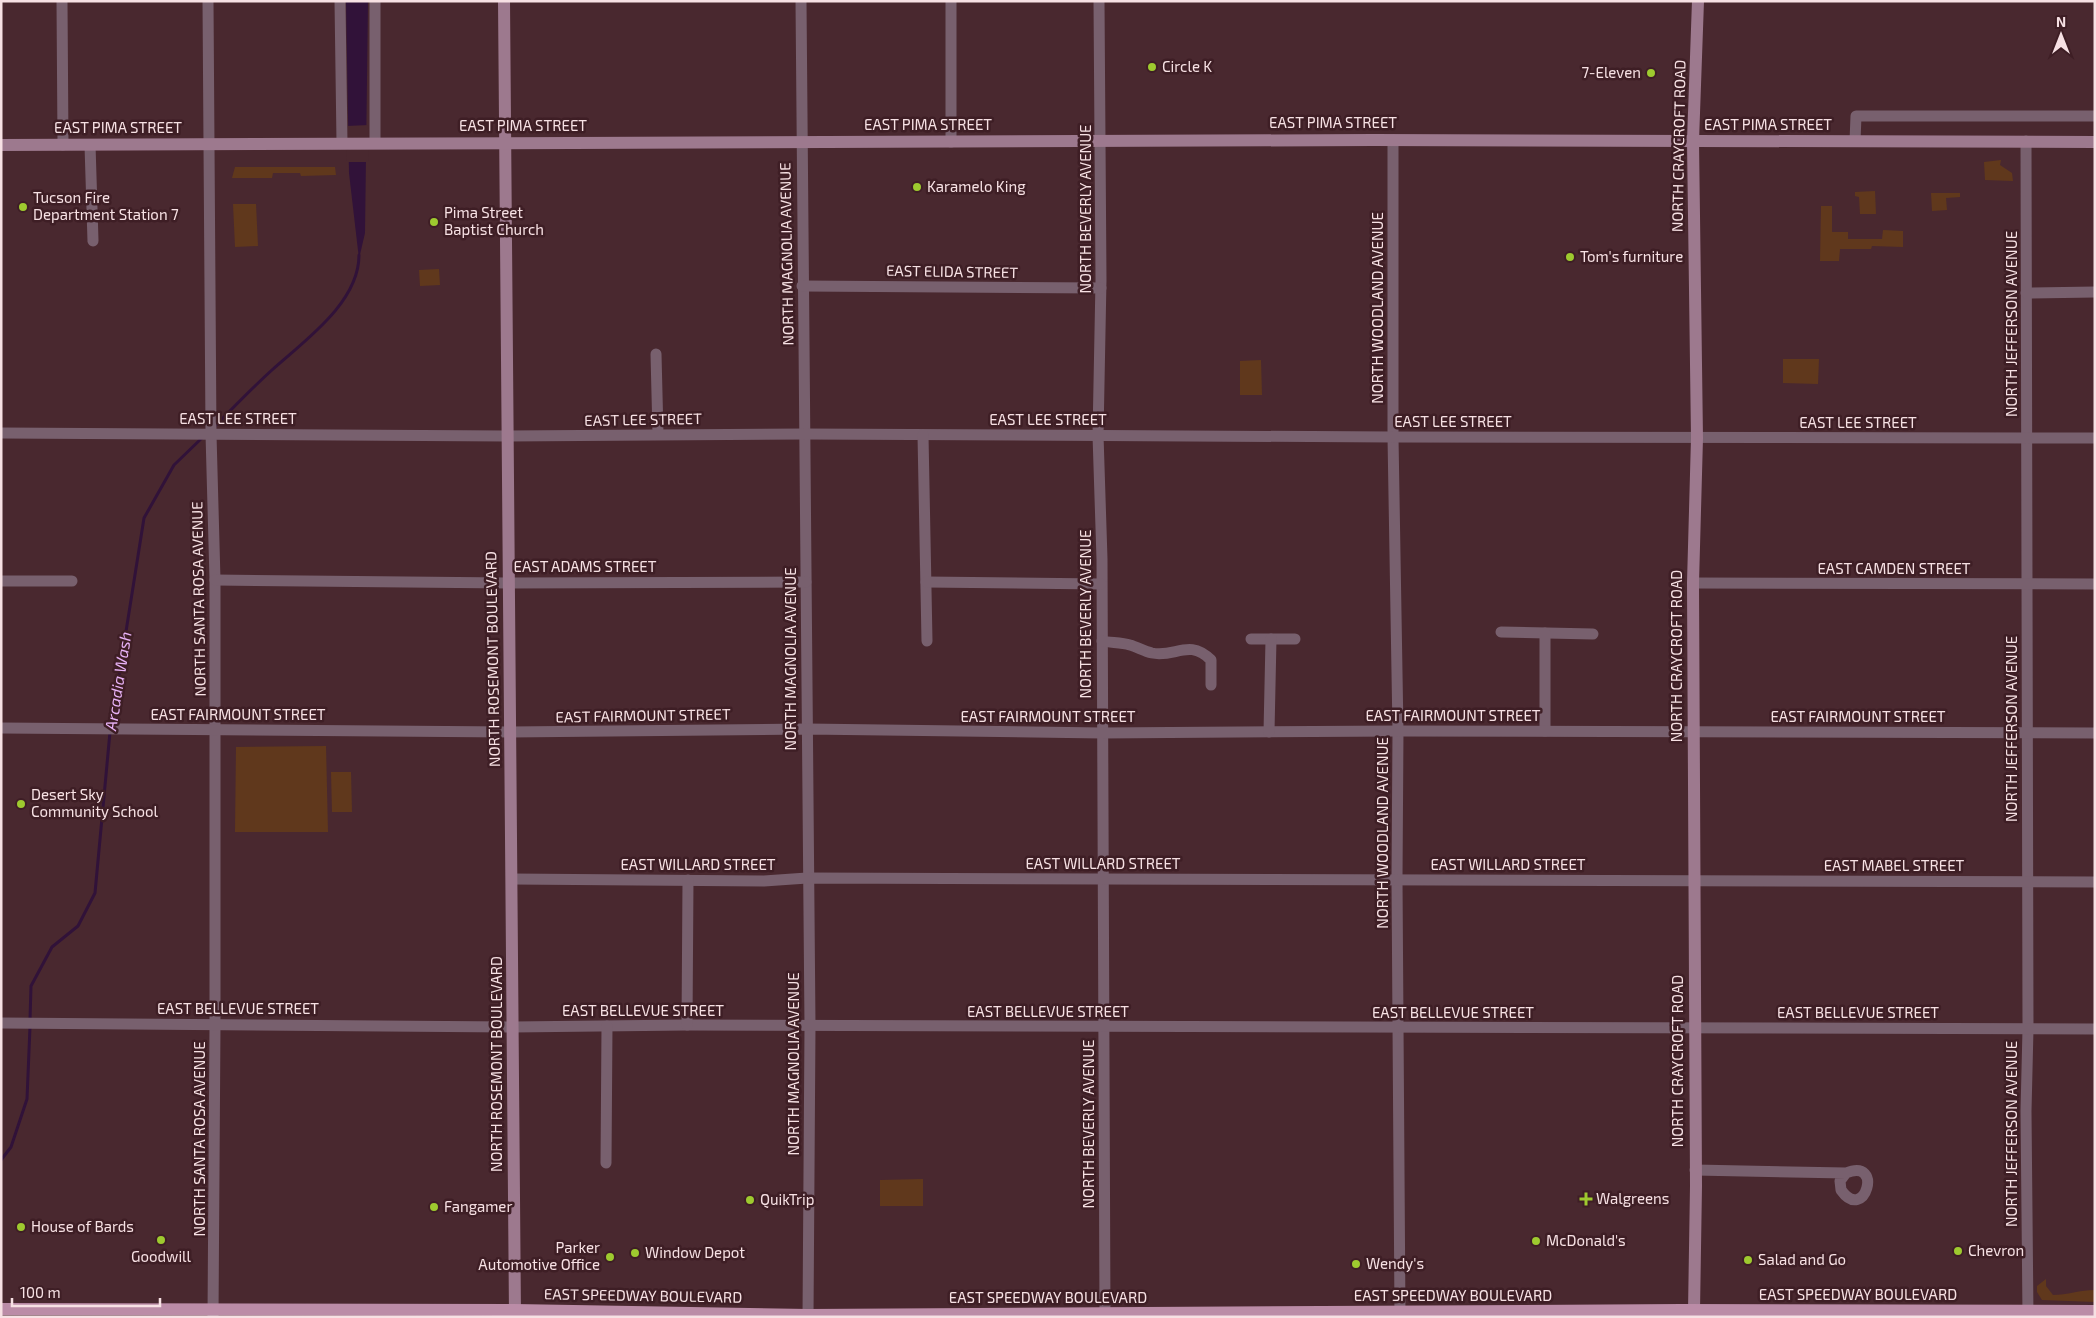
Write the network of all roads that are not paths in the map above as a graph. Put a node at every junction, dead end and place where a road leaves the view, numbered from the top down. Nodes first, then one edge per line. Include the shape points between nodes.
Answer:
1 (62, 1) edge
2 (208, 1) edge
3 (340, 1) edge
4 (374, 1) edge
5 (504, 1) edge
6 (801, 1) edge
7 (951, 1) edge
8 (1099, 1) edge
9 (1698, 1) edge
10 (2095, 116) edge
11 (1101, 140) junction
12 (1393, 140) junction
13 (1693, 141) junction
14 (1855, 141) junction
15 (2026, 141) junction
16 (504, 142) junction
17 (801, 142) junction
18 (951, 142) junction
19 (2095, 142) edge
20 (374, 143) junction
21 (210, 144) junction
22 (345, 144) junction
23 (1, 145) edge
24 (63, 145) junction
25 (90, 145) junction
26 (93, 240) dead end
27 (802, 286) junction
28 (1101, 288) junction
29 (2095, 292) edge
30 (2026, 293) junction
31 (656, 354) dead end
32 (1, 433) edge
33 (211, 434) junction
34 (658, 434) junction
35 (805, 434) junction
36 (923, 435) junction
37 (1098, 435) junction
38 (506, 436) junction
39 (1394, 437) junction
40 (2028, 437) junction
41 (1697, 438) junction
42 (2095, 438) edge
43 (215, 580) junction
44 (1, 581) edge
45 (72, 581) dead end
46 (508, 582) junction
47 (806, 582) junction
48 (926, 582) junction
49 (1693, 583) junction
50 (1102, 584) junction
51 (2027, 584) junction
52 (2095, 584) edge
53 (1500, 632) dead end
54 (1545, 633) junction
55 (1593, 634) dead end
56 (1251, 639) dead end
57 (1271, 639) junction
58 (1295, 639) dead end
59 (927, 642) dead end
60 (1102, 642) junction
61 (1211, 685) dead end
62 (1, 728) edge
63 (807, 729) junction
64 (215, 730) junction
65 (1398, 731) junction
66 (1545, 731) junction
67 (510, 732) junction
68 (1269, 732) junction
69 (1694, 732) junction
70 (1102, 733) junction
71 (2028, 733) junction
72 (2095, 733) edge
73 (807, 878) junction
74 (512, 879) junction
75 (1104, 879) junction
76 (1397, 879) junction
77 (688, 880) junction
78 (1693, 880) junction
79 (2026, 882) junction
80 (2095, 882) edge
81 (1, 1023) edge
82 (216, 1024) junction
83 (688, 1025) junction
84 (608, 1026) junction
85 (810, 1026) junction
86 (513, 1027) junction
87 (1104, 1028) junction
88 (1398, 1028) junction
89 (1695, 1028) junction
90 (2028, 1029) junction
91 (2095, 1029) edge
92 (606, 1164) dead end
93 (1695, 1170) junction
94 (1846, 1173) dead end
95 (1, 1309) edge
96 (2095, 1312) edge
97 (213, 1313) edge
98 (515, 1313) edge
99 (2028, 1314) edge
100 (1105, 1315) edge
101 (1400, 1315) edge
102 (1694, 1315) edge
103 (808, 1316) edge

1 - 24 street
2 - 21 street, NORTH SANTA ROSA AVENUE
3 - 22 street
4 - 20 street
5 - 16 street, NORTH ROSEMONT BOULEVARD
6 - 17 street, NORTH MAGNOLIA AVENUE
7 - 18 street
8 - 11 street, NORTH BEVERLY AVENUE
9 - 13 street, NORTH CRAYCROFT ROAD
10 - 14 street via 1856,116
11 - 12 street, EAST PIMA STREET
11 - 18 street, EAST PIMA STREET
11 - 28 street, NORTH BEVERLY AVENUE
12 - 13 street, EAST PIMA STREET
12 - 39 street, NORTH WOODLAND AVENUE
13 - 14 street, EAST PIMA STREET
13 - 41 street, NORTH CRAYCROFT ROAD
14 - 15 street, EAST PIMA STREET
15 - 19 street, EAST PIMA STREET
15 - 30 street, NORTH JEFFERSON AVENUE
16 - 17 street, EAST PIMA STREET
16 - 20 street, EAST PIMA STREET
16 - 38 street, NORTH ROSEMONT BOULEVARD
17 - 18 street, EAST PIMA STREET
17 - 27 street, NORTH MAGNOLIA AVENUE
20 - 22 street, EAST PIMA STREET
21 - 22 street, EAST PIMA STREET
21 - 25 street, EAST PIMA STREET
21 - 33 street, NORTH SANTA ROSA AVENUE
23 - 24 street, EAST PIMA STREET
24 - 25 street, EAST PIMA STREET
25 - 26 street
27 - 28 street, EAST ELIDA STREET
27 - 35 street, NORTH MAGNOLIA AVENUE
28 - 37 street, NORTH BEVERLY AVENUE
29 - 30 street
30 - 40 street, NORTH JEFFERSON AVENUE
31 - 34 street
32 - 33 street, EAST LEE STREET
33 - 38 street, EAST LEE STREET
33 - 43 street, NORTH SANTA ROSA AVENUE
34 - 35 street, EAST LEE STREET
34 - 38 street, EAST LEE STREET
35 - 36 street, EAST LEE STREET
35 - 47 street, NORTH MAGNOLIA AVENUE
36 - 37 street, EAST LEE STREET
36 - 48 street
37 - 39 street, EAST LEE STREET
37 - 50 street, NORTH BEVERLY AVENUE
38 - 46 street, NORTH ROSEMONT BOULEVARD
39 - 41 street, EAST LEE STREET
39 - 65 street, NORTH WOODLAND AVENUE
40 - 41 street, EAST LEE STREET
40 - 42 street, EAST LEE STREET
40 - 51 street, NORTH JEFFERSON AVENUE
41 - 49 street, NORTH CRAYCROFT ROAD
43 - 46 street, EAST ADAMS STREET
43 - 64 street, NORTH SANTA ROSA AVENUE
44 - 45 street
46 - 47 street, EAST ADAMS STREET
46 - 67 street, NORTH ROSEMONT BOULEVARD
47 - 63 street, NORTH MAGNOLIA AVENUE
48 - 50 street
48 - 59 street
49 - 51 street, EAST CAMDEN STREET
49 - 69 street, NORTH CRAYCROFT ROAD
50 - 60 street, NORTH BEVERLY AVENUE
51 - 52 street, EAST CAMDEN STREET
51 - 71 street, NORTH JEFFERSON AVENUE
53 - 54 street
54 - 55 street
54 - 66 street
56 - 57 street
57 - 58 street
57 - 68 street
60 - 61 street via 1130,645 1155,653 1179,649 1203,652 1211,660
60 - 70 street, NORTH BEVERLY AVENUE
62 - 64 street, EAST FAIRMOUNT STREET
63 - 67 street, EAST FAIRMOUNT STREET
63 - 70 street, EAST FAIRMOUNT STREET
63 - 73 street, NORTH MAGNOLIA AVENUE
64 - 67 street, EAST FAIRMOUNT STREET
64 - 82 street, NORTH SANTA ROSA AVENUE
65 - 66 street, EAST FAIRMOUNT STREET
65 - 68 street, EAST FAIRMOUNT STREET
65 - 76 street, NORTH WOODLAND AVENUE
66 - 69 street, EAST FAIRMOUNT STREET
67 - 74 street, NORTH ROSEMONT BOULEVARD
68 - 70 street, EAST FAIRMOUNT STREET
69 - 71 street, EAST FAIRMOUNT STREET
69 - 78 street, NORTH CRAYCROFT ROAD
70 - 75 street, NORTH BEVERLY AVENUE
71 - 72 street, EAST FAIRMOUNT STREET
71 - 79 street, NORTH JEFFERSON AVENUE
73 - 75 street, EAST WILLARD STREET
73 - 77 street, EAST WILLARD STREET
73 - 85 street, NORTH MAGNOLIA AVENUE
74 - 77 street, EAST WILLARD STREET
74 - 86 street, NORTH ROSEMONT BOULEVARD
75 - 76 street, EAST WILLARD STREET
75 - 87 street, NORTH BEVERLY AVENUE
76 - 78 street, EAST WILLARD STREET
76 - 88 street, NORTH WOODLAND AVENUE
77 - 83 street
78 - 79 street, EAST MABEL STREET
78 - 89 street, NORTH CRAYCROFT ROAD
79 - 80 street, EAST MABEL STREET
79 - 90 street, NORTH JEFFERSON AVENUE
81 - 82 street, EAST BELLEVUE STREET
82 - 86 street, EAST BELLEVUE STREET
82 - 97 street, NORTH SANTA ROSA AVENUE
83 - 84 street, EAST BELLEVUE STREET
83 - 85 street, EAST BELLEVUE STREET
84 - 86 street, EAST BELLEVUE STREET
84 - 92 street
85 - 87 street, EAST BELLEVUE STREET
85 - 103 street, NORTH MAGNOLIA AVENUE
86 - 98 street, NORTH ROSEMONT BOULEVARD
87 - 88 street, EAST BELLEVUE STREET
87 - 100 street, NORTH BEVERLY AVENUE
88 - 89 street, EAST BELLEVUE STREET
88 - 101 street, NORTH WOODLAND AVENUE
89 - 90 street, EAST BELLEVUE STREET
89 - 93 street, NORTH CRAYCROFT ROAD
90 - 91 street, EAST BELLEVUE STREET
90 - 99 street, NORTH JEFFERSON AVENUE
93 - 94 street
93 - 102 street, NORTH CRAYCROFT ROAD
95 - 97 main road, EAST SPEEDWAY BOULEVARD
96 - 99 main road, EAST SPEEDWAY BOULEVARD
97 - 98 main road, EAST SPEEDWAY BOULEVARD
98 - 103 main road, EAST SPEEDWAY BOULEVARD
99 - 102 main road, EAST SPEEDWAY BOULEVARD
100 - 101 main road, EAST SPEEDWAY BOULEVARD
100 - 103 main road, EAST SPEEDWAY BOULEVARD
101 - 102 main road, EAST SPEEDWAY BOULEVARD

